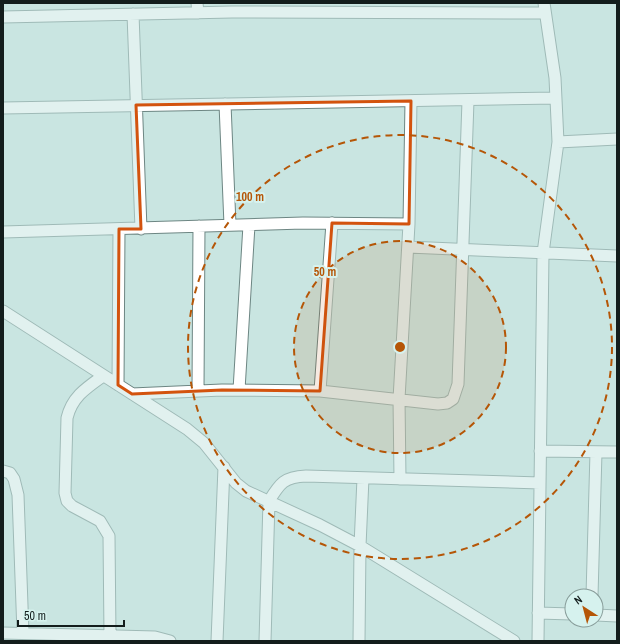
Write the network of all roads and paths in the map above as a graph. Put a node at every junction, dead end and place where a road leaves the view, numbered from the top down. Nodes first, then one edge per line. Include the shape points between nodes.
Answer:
1 (198, 8) edge
2 (544, 8) edge
3 (133, 14) junction
4 (3, 17) edge
5 (556, 98) junction
6 (468, 100) junction
7 (411, 101) junction
8 (225, 104) junction
9 (136, 105) junction
10 (3, 108) edge
11 (617, 139) edge
12 (558, 142) junction
13 (332, 223) junction
14 (409, 224) junction
15 (230, 225) junction
16 (249, 225) junction
17 (199, 226) junction
18 (141, 228) junction
19 (119, 229) junction
20 (3, 232) edge
21 (408, 247) junction
22 (462, 250) junction
23 (543, 253) junction
24 (617, 256) edge
25 (3, 311) edge
26 (103, 376) junction
27 (118, 385) junction
28 (239, 390) junction
29 (198, 391) junction
30 (320, 391) junction
31 (132, 394) junction
32 (399, 399) junction
33 (540, 450) junction
34 (596, 452) junction
35 (617, 452) edge
36 (224, 466) junction
37 (3, 471) edge
38 (363, 478) junction
39 (400, 479) junction
40 (540, 483) junction
41 (269, 501) junction
42 (360, 546) junction
43 (592, 588) edge
44 (538, 612) junction
45 (564, 614) edge
46 (604, 615) edge
47 (617, 616) edge
48 (3, 633) edge
49 (23, 633) junction
50 (110, 636) junction
51 (170, 641) edge
52 (217, 641) edge
53 (265, 641) edge
54 (358, 641) edge
55 (514, 641) edge
56 (538, 641) edge

1 - 2 street
1 - 3 street
2 - 5 street
3 - 4 street
3 - 9 street
5 - 6 street
5 - 12 street
6 - 7 street
6 - 22 street
7 - 8 street
7 - 14 street
8 - 9 street
8 - 15 street
9 - 10 street
9 - 18 street
11 - 12 street
12 - 23 street
13 - 14 street
13 - 16 street
13 - 30 street
14 - 21 street
15 - 16 street
15 - 17 street
16 - 28 street
17 - 18 street
17 - 29 street
18 - 19 street
19 - 20 street
19 - 27 street
21 - 22 street
21 - 32 street
22 - 23 street
22 - 32 street via 456,392 453,399 447,403
23 - 24 street
23 - 33 street
25 - 26 street
26 - 27 street
26 - 50 street via 81,392 69,409 65,493 72,506 100,521 109,536
27 - 31 street
28 - 29 street
28 - 30 street
29 - 31 street
30 - 32 street
31 - 36 street via 187,429 204,443
32 - 39 street
33 - 34 street
33 - 40 street
34 - 35 street
34 - 43 street
36 - 41 street via 236,483 246,491
36 - 52 street
37 - 49 street via 10,473 14,479 18,495
38 - 39 street
38 - 41 street via 293,477 279,486
38 - 42 street
39 - 40 street
40 - 44 street
41 - 42 street
41 - 53 street
42 - 54 street
42 - 55 street
44 - 45 street
44 - 56 street
46 - 47 street
48 - 49 street
49 - 50 street
50 - 51 street via 155,637

